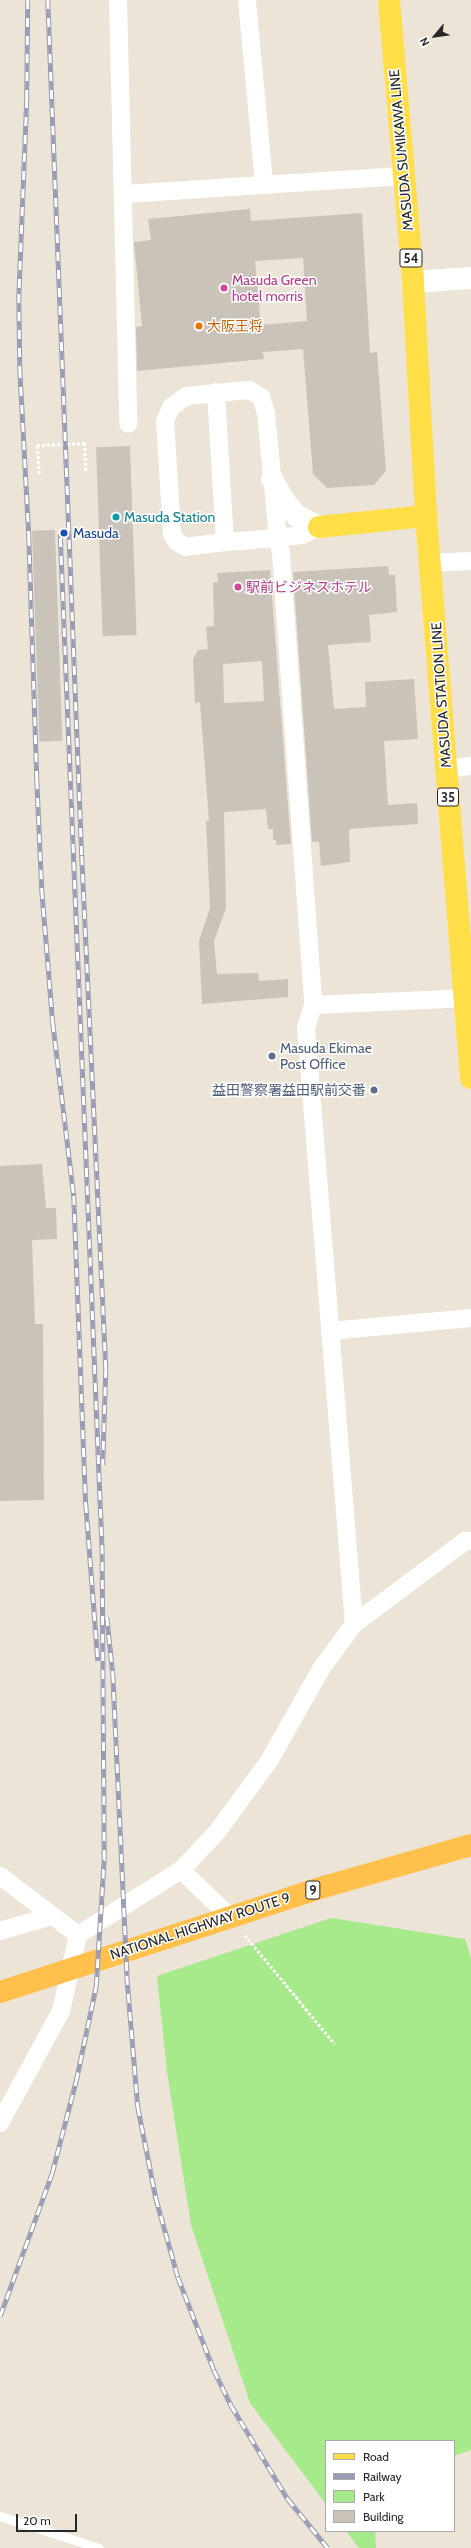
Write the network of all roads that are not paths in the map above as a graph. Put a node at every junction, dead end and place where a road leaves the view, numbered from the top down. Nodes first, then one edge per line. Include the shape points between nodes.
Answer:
1 (118, 0) edge
2 (247, 0) edge
3 (389, 0) edge
4 (402, 176) junction
5 (264, 185) junction
6 (124, 194) junction
7 (471, 278) edge
8 (413, 282) junction
9 (216, 392) junction
10 (128, 424) dead end
11 (272, 479) junction
12 (426, 516) junction
13 (319, 527) junction
14 (278, 538) junction
15 (225, 542) junction
16 (471, 561) edge
17 (430, 563) junction
18 (471, 766) edge
19 (446, 769) junction
20 (468, 998) edge
21 (313, 1005) junction
22 (471, 1078) edge
23 (471, 1318) edge
24 (330, 1331) junction
25 (471, 1541) edge
26 (354, 1624) junction
27 (471, 1845) edge
28 (181, 1870) junction
29 (0, 1876) edge
30 (51, 1916) junction
31 (230, 1917) junction
32 (0, 1932) edge
33 (78, 1935) junction
34 (0, 1992) edge
35 (0, 2123) edge
36 (0, 2516) edge
37 (99, 2548) edge

1 - 6 street
2 - 5 street
3 - 4 main road, MASUDA SUMIKAWA LINE / 54
4 - 5 street
4 - 8 main road, MASUDA SUMIKAWA LINE / 54
5 - 6 street
6 - 10 street
7 - 8 street
8 - 12 main road, MASUDA SUMIKAWA LINE / 54
9 - 11 street via 249,390 261,397 266,413
9 - 15 street
9 - 15 street via 187,396 171,407 165,421 172,534 177,542 186,547
11 - 13 street via 284,501 298,516
11 - 14 street
12 - 13 main road
12 - 17 main road, MASUDA STATION LINE / 35
13 - 14 street via 302,535
14 - 15 street
14 - 21 street
16 - 17 street
17 - 19 main road, MASUDA STATION LINE / 35
18 - 19 street
19 - 20 main road, MASUDA STATION LINE / 35
20 - 21 street
20 - 22 main road, MASUDA STATION LINE / 35
21 - 24 street via 306,1028
23 - 24 street
24 - 26 street
25 - 26 street via 465,1541
26 - 28 street via 320,1669 269,1761 217,1832
27 - 31 highway, NATIONAL HIGHWAY ROUTE 9 / 9
28 - 31 street
28 - 33 street
29 - 30 street
30 - 32 street
30 - 33 street
31 - 34 highway, NATIONAL HIGHWAY ROUTE 9 / 9
33 - 35 street via 61,2011
36 - 37 lane

